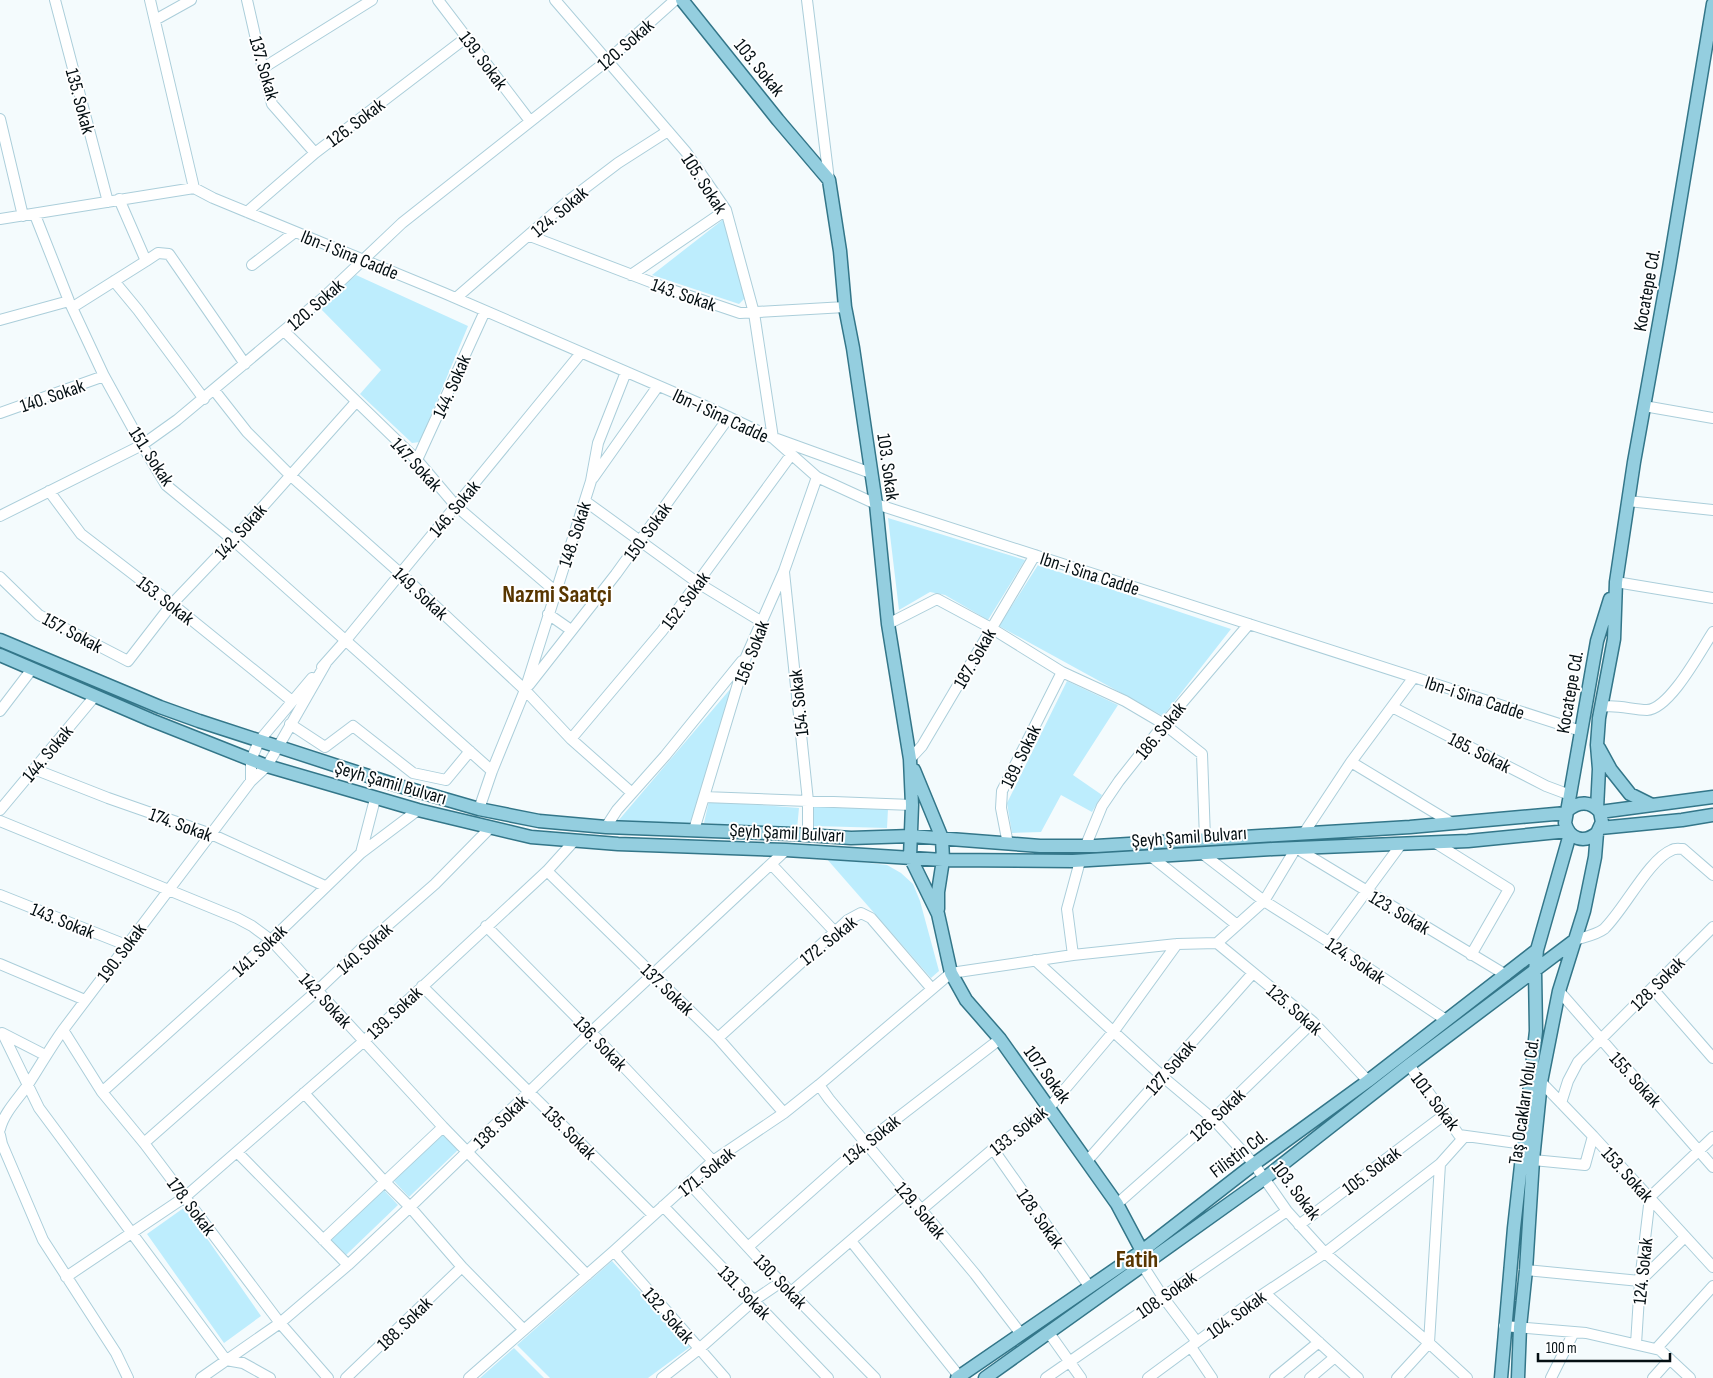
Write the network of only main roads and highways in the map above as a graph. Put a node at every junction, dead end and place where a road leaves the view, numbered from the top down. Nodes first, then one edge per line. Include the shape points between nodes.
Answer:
1 (682, 0) edge
2 (1713, 4) edge
3 (1713, 8) edge
4 (1616, 582) junction
5 (0, 640) edge
6 (0, 655) edge
7 (1597, 745) junction
8 (910, 759) junction
9 (1713, 797) edge
10 (1652, 805) junction
11 (1599, 811) junction
12 (1567, 812) junction
13 (1713, 815) edge
14 (1599, 830) junction
15 (1569, 832) junction
16 (911, 836) junction
17 (942, 838) junction
18 (910, 857) junction
19 (943, 860) junction
20 (938, 914) junction
21 (1575, 940) junction
22 (1537, 950) junction
23 (1535, 971) junction
24 (1142, 1251) junction
25 (1143, 1266) junction
26 (958, 1377) edge
27 (985, 1378) edge
28 (1501, 1378) edge
29 (1518, 1378) edge

1 - 8 main road, 103. Sokak via 829,180 876,504 888,624
2 - 3 main road, Kocatepe Cd.
3 - 4 main road, Kocatepe Cd.
4 - 7 main road, Kocatepe Cd. via 1614,639
4 - 12 main road, Kocatepe Cd. via 1597,641
5 - 16 main road, Şeyh Şamil Bulvarı via 160,707 361,774 479,809 539,821 606,827 852,838
6 - 18 main road, Şeyh Şamil Bulvarı via 267,766 376,799 490,828 575,840
7 - 10 main road via 1630,794
7 - 11 main road, Kocatepe Cd.
8 - 16 main road, 103. Sokak
8 - 17 main road, 103. Sokak
9 - 10 main road, Şeyh Şamil Bulvarı
10 - 11 main road, Şeyh Şamil Bulvarı
11 - 12 main road, Şeyh Şamil Bulvarı via 1583,803
11 - 14 main road via 1602,822
12 - 15 main road via 1565,823
12 - 17 main road, Şeyh Şamil Bulvarı via 1410,827 1086,845 1040,846
13 - 14 main road, Şeyh Şamil Bulvarı
14 - 15 main road, Şeyh Şamil Bulvarı via 1587,839 1575,838
14 - 21 main road, Taş Ocakları Yolu Cd. via 1590,884
15 - 19 main road, Şeyh Şamil Bulvarı via 1468,841 1080,861
15 - 22 main road, Taş Ocakları Yolu Cd.
16 - 17 main road, Şeyh Şamil Bulvarı
16 - 18 main road, 103. Sokak
17 - 19 main road, 103. Sokak
18 - 19 main road, Şeyh Şamil Bulvarı
18 - 20 main road
19 - 20 main road, 103. Sokak
20 - 24 main road, 107. Sokak via 951,973 966,1000 1000,1039 1117,1204
21 - 23 main road, Filistin Cd.
21 - 29 main road, Taş Ocakları Yolu Cd. via 1559,992 1541,1082
22 - 23 main road, Taş Ocakları Yolu Cd.
22 - 24 main road, Filistin Cd.
23 - 25 main road, Filistin Cd. via 1265,1178
23 - 28 main road, Taş Ocakları Yolu Cd. via 1536,1031
24 - 25 main road
24 - 26 main road, Filistin Cd.
25 - 27 main road, Filistin Cd.

